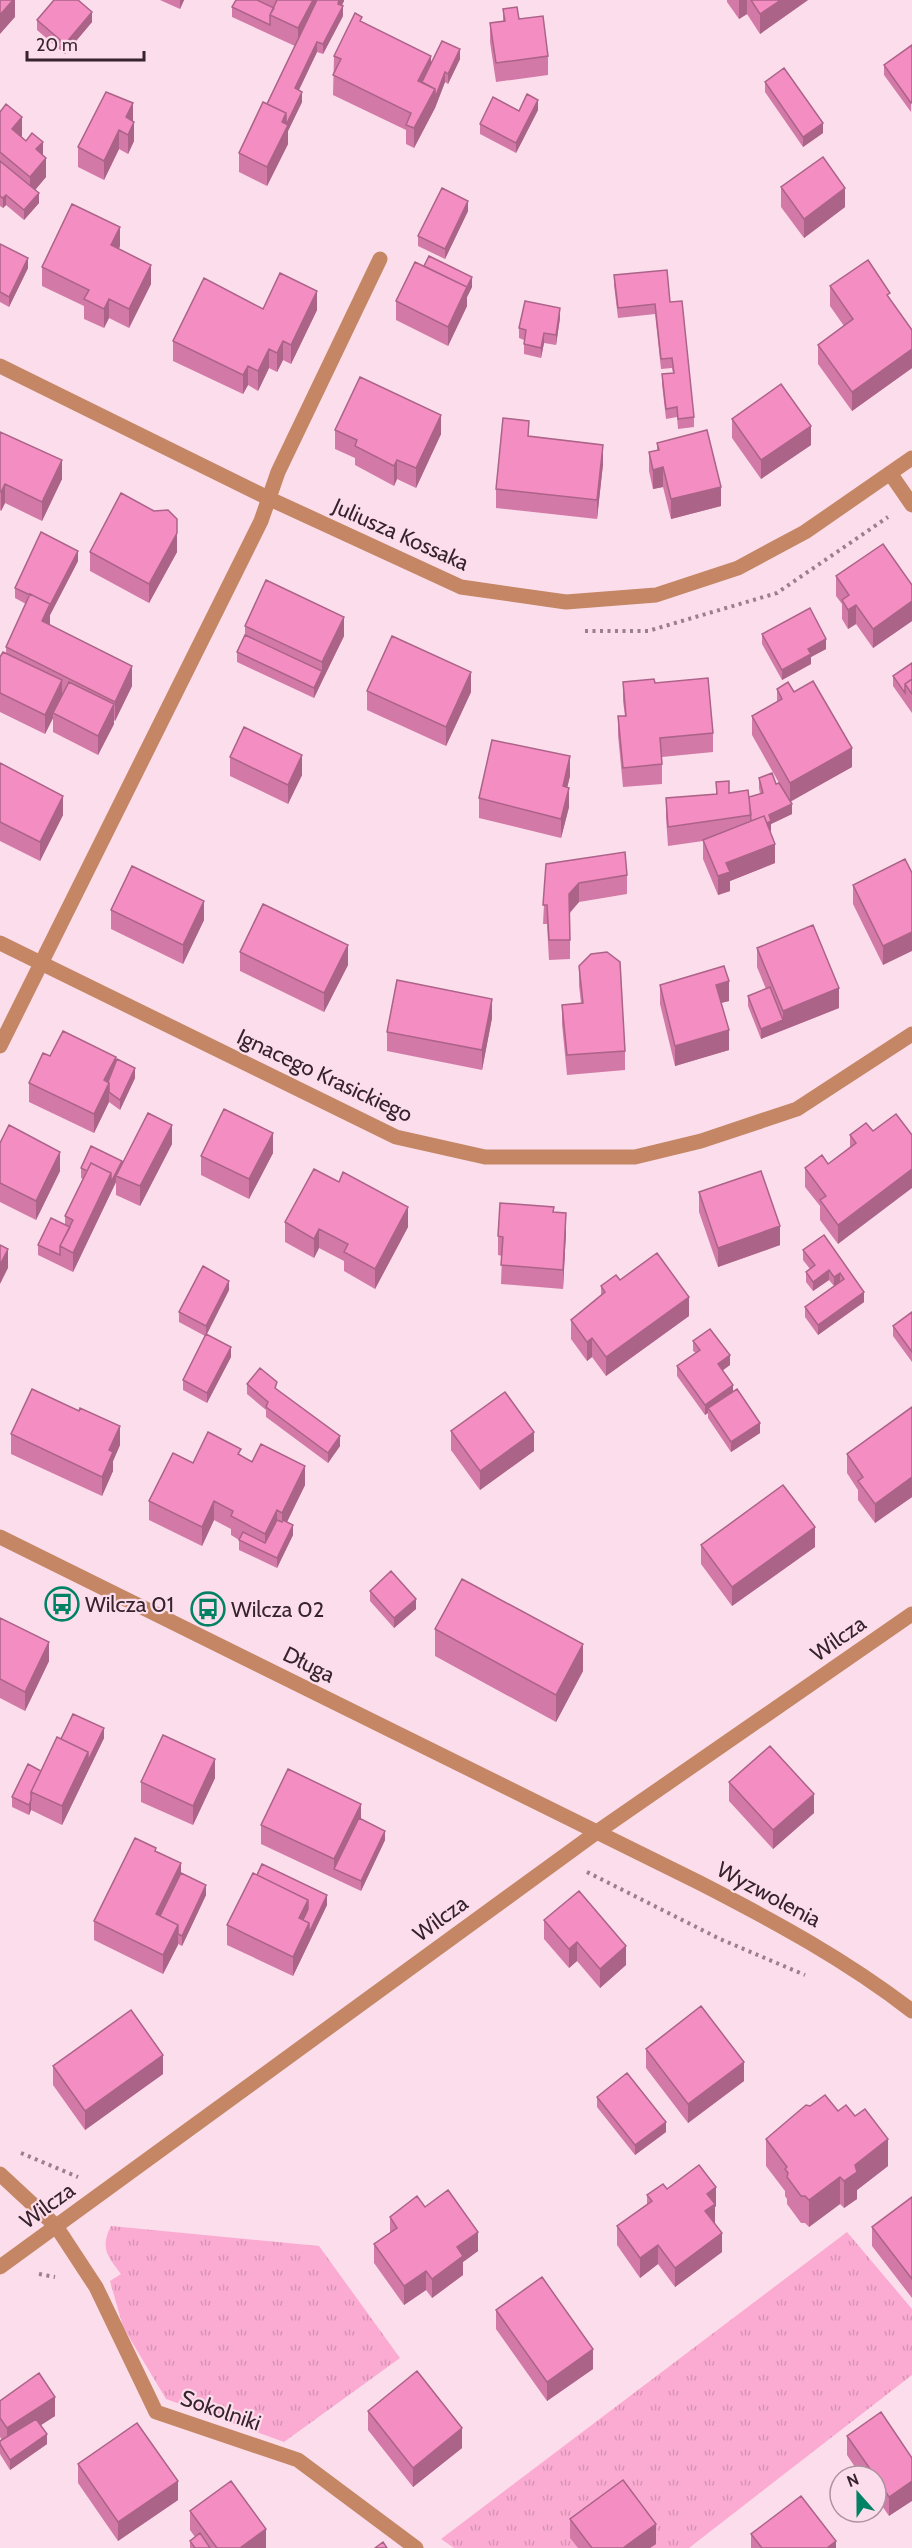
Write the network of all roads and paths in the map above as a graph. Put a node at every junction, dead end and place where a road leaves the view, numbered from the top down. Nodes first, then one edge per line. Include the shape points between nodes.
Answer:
1 (380, 259) dead end
2 (0, 366) edge
3 (912, 458) edge
4 (890, 473) junction
5 (270, 499) junction
6 (912, 505) edge
7 (0, 943) edge
8 (41, 963) junction
9 (912, 1034) edge
10 (0, 1046) edge
11 (0, 1538) edge
12 (912, 1614) edge
13 (597, 1832) junction
14 (584, 1870) dead end
15 (807, 1976) dead end
16 (912, 2011) edge
17 (20, 2152) dead end
18 (26, 2160) dead end
19 (0, 2174) edge
20 (85, 2180) dead end
21 (76, 2185) dead end
22 (56, 2226) junction
23 (0, 2267) edge
24 (28, 2276) dead end
25 (60, 2280) dead end
26 (416, 2548) edge

1 - 5 street via 278,472
2 - 5 street, Juliusza Kossaka
3 - 4 street, Juliusza Kossaka
4 - 5 street, Juliusza Kossaka via 805,532 738,568 656,595 566,602 461,588
4 - 6 street
5 - 8 street
7 - 8 street, Ignacego Krasickiego
8 - 9 street, Ignacego Krasickiego via 396,1137 485,1157 635,1156 701,1141 796,1109
8 - 10 street
11 - 13 street, Długa
12 - 13 street, Wilcza
13 - 16 street, Wyzwolenia via 808,1940
13 - 22 street, Wilcza
14 - 15 path via 720,1939
17 - 18 path
19 - 22 street, Sokolniki
20 - 21 path
22 - 23 street, Wilcza
22 - 26 street, Sokolniki via 96,2287 156,2412 298,2460
24 - 25 path via 49,2274

